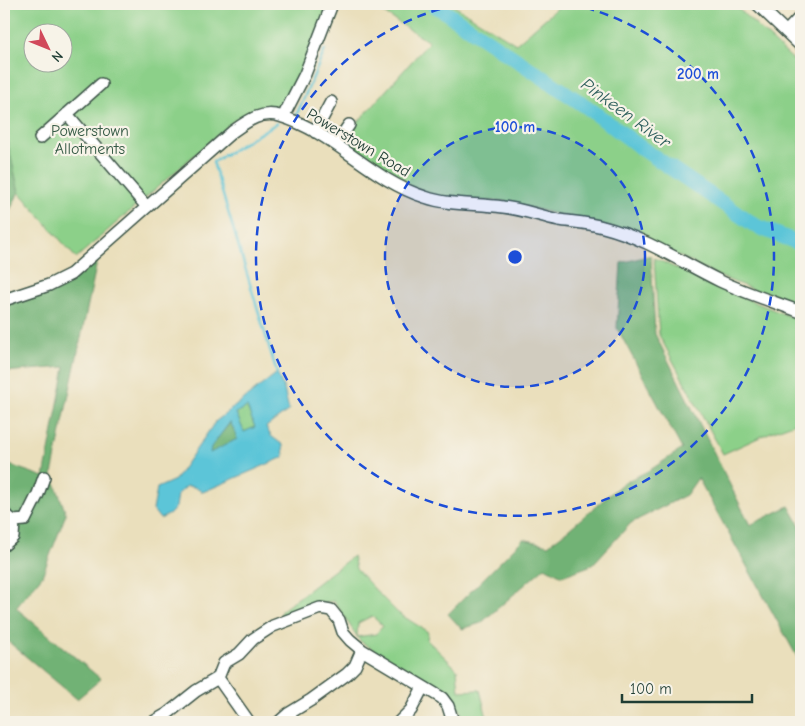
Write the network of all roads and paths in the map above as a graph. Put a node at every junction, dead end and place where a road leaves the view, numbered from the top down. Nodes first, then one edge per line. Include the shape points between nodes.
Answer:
1 (332, 4) edge
2 (757, 4) edge
3 (801, 16) edge
4 (786, 32) junction
5 (801, 46) edge
6 (100, 84) dead end
7 (331, 102) dead end
8 (68, 114) junction
9 (283, 117) junction
10 (349, 124) dead end
11 (315, 132) junction
12 (40, 138) dead end
13 (336, 144) junction
14 (148, 207) junction
15 (4, 300) edge
16 (801, 312) edge
17 (44, 477) dead end
18 (4, 514) edge
19 (19, 521) junction
20 (8, 541) edge
21 (362, 650) junction
22 (218, 678) junction
23 (424, 687) junction
24 (170, 718) edge
25 (153, 722) edge
26 (249, 722) edge
27 (279, 722) edge
28 (400, 722) edge
29 (453, 722) edge

1 - 9 street via 305,74
2 - 4 street
3 - 4 street
4 - 5 street
6 - 8 street
7 - 11 street
8 - 12 street
8 - 14 street
9 - 11 street, Powerstown Road
9 - 14 street, Powerstown Road via 266,114 246,122
10 - 13 street
11 - 13 street, Powerstown Road
13 - 16 street, Powerstown Road via 401,188 426,198 505,207 602,226 673,255 722,282
14 - 15 street, Powerstown Road via 71,274
17 - 19 street via 38,494
18 - 19 street
19 - 20 street
21 - 22 street via 343,632 331,610 320,608 273,626 253,639 239,654 224,663
21 - 23 street
21 - 27 street via 355,666 347,674
22 - 24 street via 196,691
22 - 26 street
23 - 28 street
23 - 29 street via 442,698
24 - 25 street

